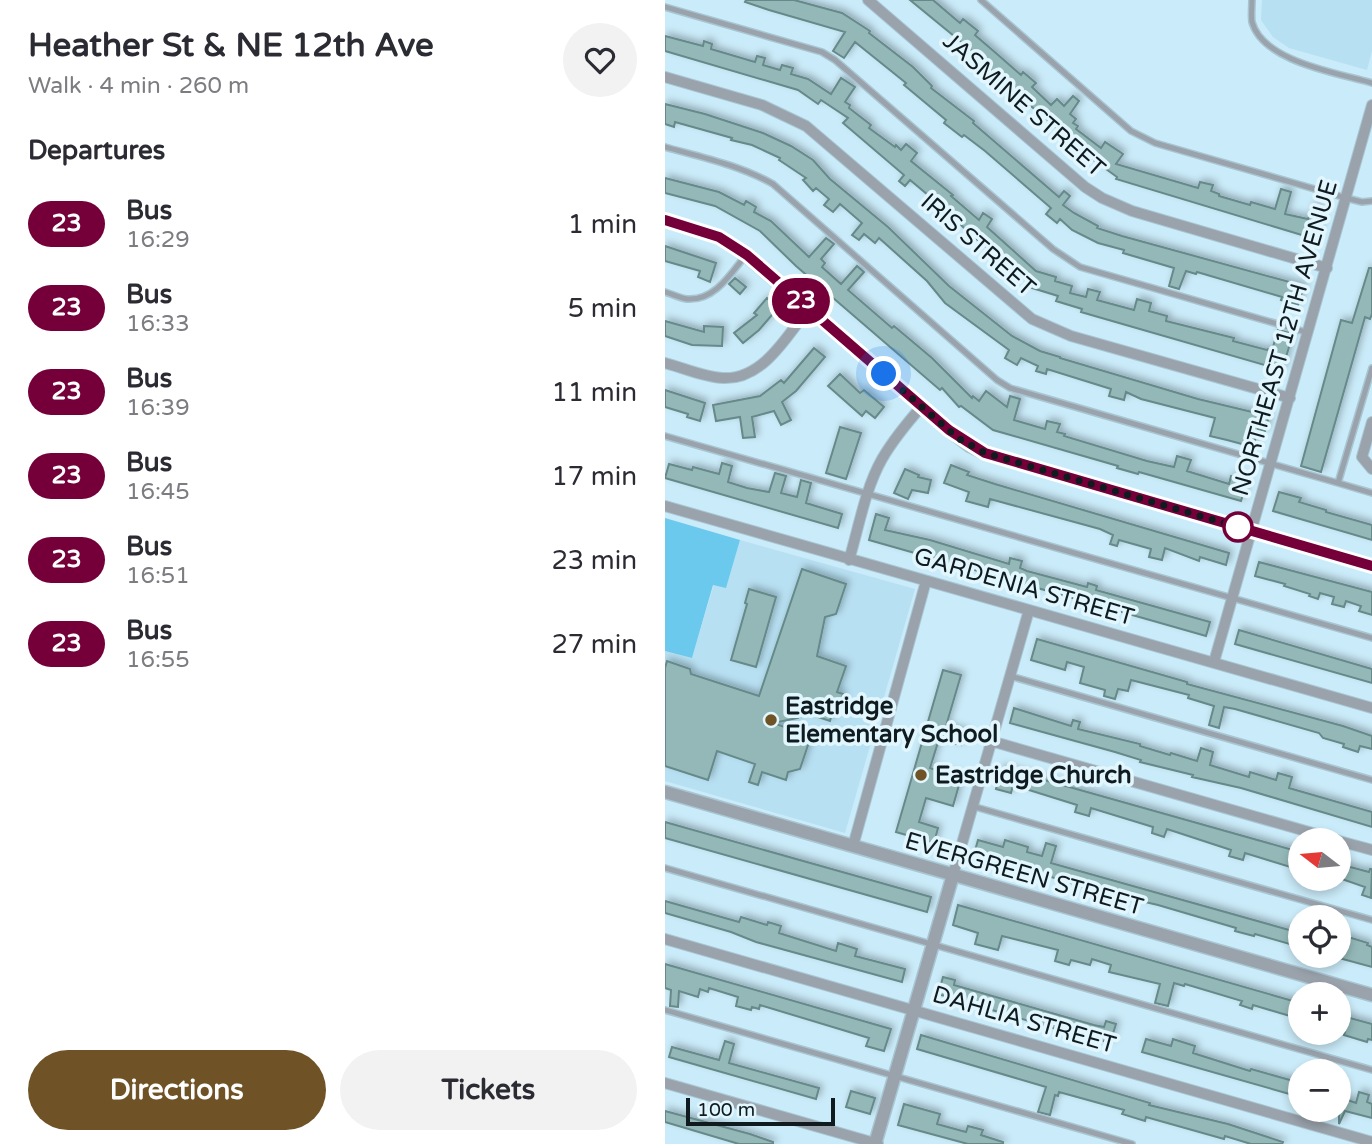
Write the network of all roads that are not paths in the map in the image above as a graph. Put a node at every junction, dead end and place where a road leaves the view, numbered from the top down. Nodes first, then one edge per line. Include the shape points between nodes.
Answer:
1 (868, 0) edge
2 (981, 0) edge
3 (1252, 0) edge
4 (665, 6) edge
5 (665, 77) edge
6 (1372, 83) edge
7 (1372, 106) edge
8 (665, 147) edge
9 (1346, 198) junction
10 (1372, 201) edge
11 (665, 220) edge
12 (747, 255) junction
13 (1327, 268) junction
14 (665, 292) edge
15 (809, 309) junction
16 (1309, 333) junction
17 (665, 363) edge
18 (1372, 368) edge
19 (1290, 398) junction
20 (922, 406) junction
21 (1372, 422) edge
22 (665, 436) edge
23 (1271, 463) junction
24 (1372, 469) edge
25 (1338, 483) junction
26 (1372, 493) edge
27 (868, 494) junction
28 (665, 506) edge
29 (1252, 531) junction
30 (849, 559) junction
31 (1372, 566) edge
32 (926, 581) junction
33 (1233, 597) junction
34 (1029, 610) junction
35 (1372, 638) edge
36 (1214, 662) junction
37 (1010, 676) junction
38 (1372, 708) edge
39 (991, 741) junction
40 (1372, 780) edge
41 (665, 792) edge
42 (972, 806) junction
43 (1296, 828) edge
44 (1351, 844) edge
45 (853, 846) junction
46 (1372, 850) edge
47 (665, 869) edge
48 (953, 875) junction
49 (1372, 920) edge
50 (665, 939) edge
51 (933, 945) junction
52 (1372, 995) edge
53 (665, 1010) edge
54 (913, 1010) junction
55 (1372, 1070) edge
56 (895, 1076) junction
57 (665, 1083) edge
58 (1372, 1142) edge
59 (876, 1144) edge
60 (1132, 1144) edge

1 - 13 street, JASMINE STREET via 1102,198 1132,211
2 - 9 lane via 1131,131 1155,143
3 - 6 lane via 1252,21 1269,47 1288,58
4 - 16 lane via 822,52 835,60 1053,249 1080,267
5 - 19 street, IRIS STREET via 762,105 806,126 1033,319 1070,336
7 - 9 street, NORTHEAST 12TH AVENUE
8 - 23 lane via 726,164 773,184 1010,388
9 - 10 lane
9 - 13 street, NORTHEAST 12TH AVENUE
11 - 12 street via 719,237
12 - 14 lane via 708,295 687,299
12 - 15 street
13 - 16 street, NORTHEAST 12TH AVENUE
15 - 17 street via 770,358 746,373 723,378
15 - 20 street
16 - 19 street, NORTHEAST 12TH AVENUE
18 - 25 lane
19 - 23 street, NORTHEAST 12TH AVENUE
20 - 27 street via 888,449
20 - 29 street via 958,438 985,453
21 - 24 street via 1362,457
22 - 27 lane
23 - 25 lane
23 - 29 street, NORTHEAST 12TH AVENUE
25 - 26 lane
27 - 30 street
27 - 33 lane
28 - 30 street, GARDENIA STREET
29 - 31 street
29 - 33 street, NORTHEAST 12TH AVENUE
30 - 32 street, GARDENIA STREET
32 - 34 street, GARDENIA STREET
32 - 45 street
33 - 35 lane
33 - 36 street, NORTHEAST 12TH AVENUE
34 - 36 street, GARDENIA STREET
34 - 37 street
36 - 38 street, GARDENIA STREET
37 - 39 street
37 - 40 lane
39 - 42 street
39 - 43 street
41 - 45 street, EVERGREEN STREET
42 - 48 street
42 - 49 lane
44 - 46 street
45 - 48 street, EVERGREEN STREET
47 - 51 lane
48 - 51 street
48 - 52 street, EVERGREEN STREET
50 - 54 street, DAHLIA STREET
51 - 54 street
51 - 55 lane
53 - 56 lane
54 - 56 street
54 - 58 street, DAHLIA STREET
56 - 59 street
56 - 60 lane
57 - 59 street

